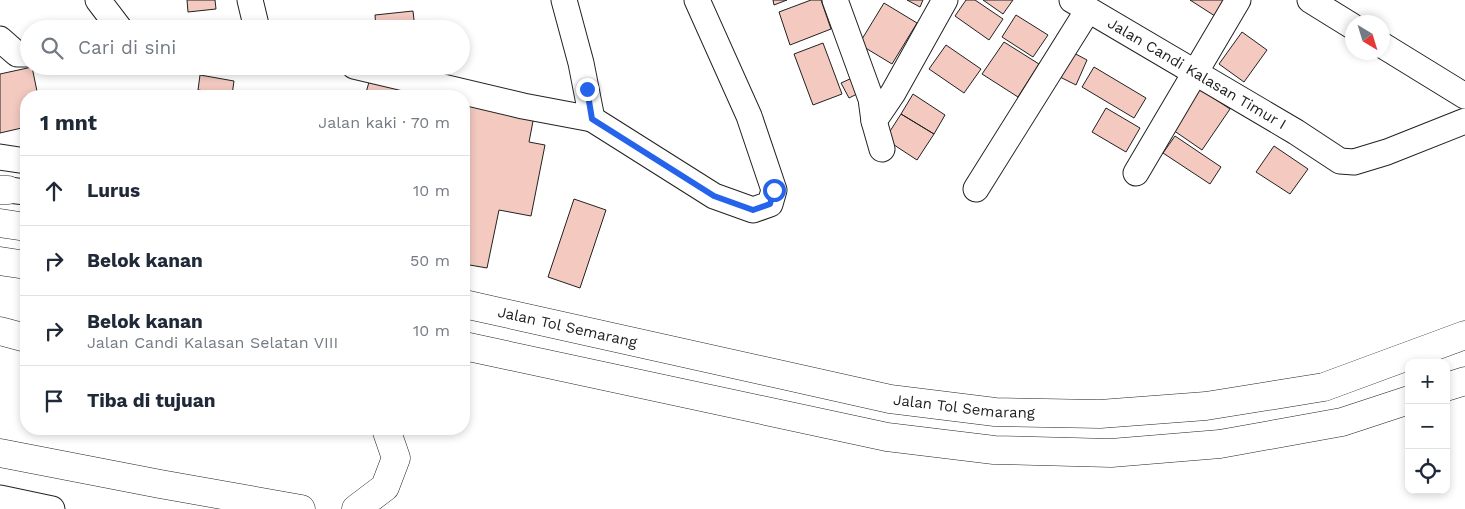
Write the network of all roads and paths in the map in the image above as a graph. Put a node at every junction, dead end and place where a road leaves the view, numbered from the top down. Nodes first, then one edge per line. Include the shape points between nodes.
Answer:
1 (98, 0) edge
2 (250, 0) edge
3 (564, 0) edge
4 (697, 0) edge
5 (835, 0) edge
6 (945, 0) edge
7 (1238, 0) edge
8 (1310, 0) edge
9 (1080, 5) edge
10 (113, 20) edge
11 (255, 20) edge
12 (1345, 22) edge
13 (0, 40) edge
14 (1390, 50) edge
15 (20, 54) edge
16 (1195, 74) junction
17 (392, 75) edge
18 (455, 90) edge
19 (470, 94) edge
20 (1465, 96) edge
21 (592, 119) junction
22 (874, 120) junction
23 (1465, 121) edge
24 (882, 148) dead end
25 (0, 157) edge
26 (20, 160) edge
27 (1136, 173) dead end
28 (976, 188) dead end
29 (0, 223) edge
30 (20, 226) edge
31 (0, 261) edge
32 (20, 264) edge
33 (470, 305) edge
34 (0, 331) edge
35 (1465, 335) edge
36 (20, 336) edge
37 (470, 347) edge
38 (1465, 381) edge
39 (1450, 386) edge
40 (1405, 401) edge
41 (388, 435) edge
42 (0, 453) edge
43 (6, 502) edge
44 (52, 509) edge
45 (301, 509) edge
46 (356, 509) edge

1 - 10 street
2 - 11 street
3 - 21 street
4 - 21 street via 749,116 774,190 770,204 753,210 714,196
5 - 22 street via 870,99
6 - 22 street via 893,93
7 - 16 street
8 - 12 street
9 - 16 street, Jalan Candi Kalasan Timur I
9 - 28 street
13 - 15 street
14 - 20 street
16 - 23 street, Jalan Candi Kalasan Timur I via 1340,161 1354,162 1388,152
16 - 27 street
17 - 18 street
19 - 21 street
22 - 24 street
25 - 26 street
29 - 30 highway
31 - 32 highway
33 - 35 highway, Jalan Tol Semarang via 890,399 995,412 1100,414 1206,406 1324,387
34 - 36 highway
37 - 40 highway via 887,437 994,450 1111,453 1220,444 1342,422
38 - 39 highway
41 - 46 highway via 396,458 385,487
42 - 45 highway
43 - 44 street

